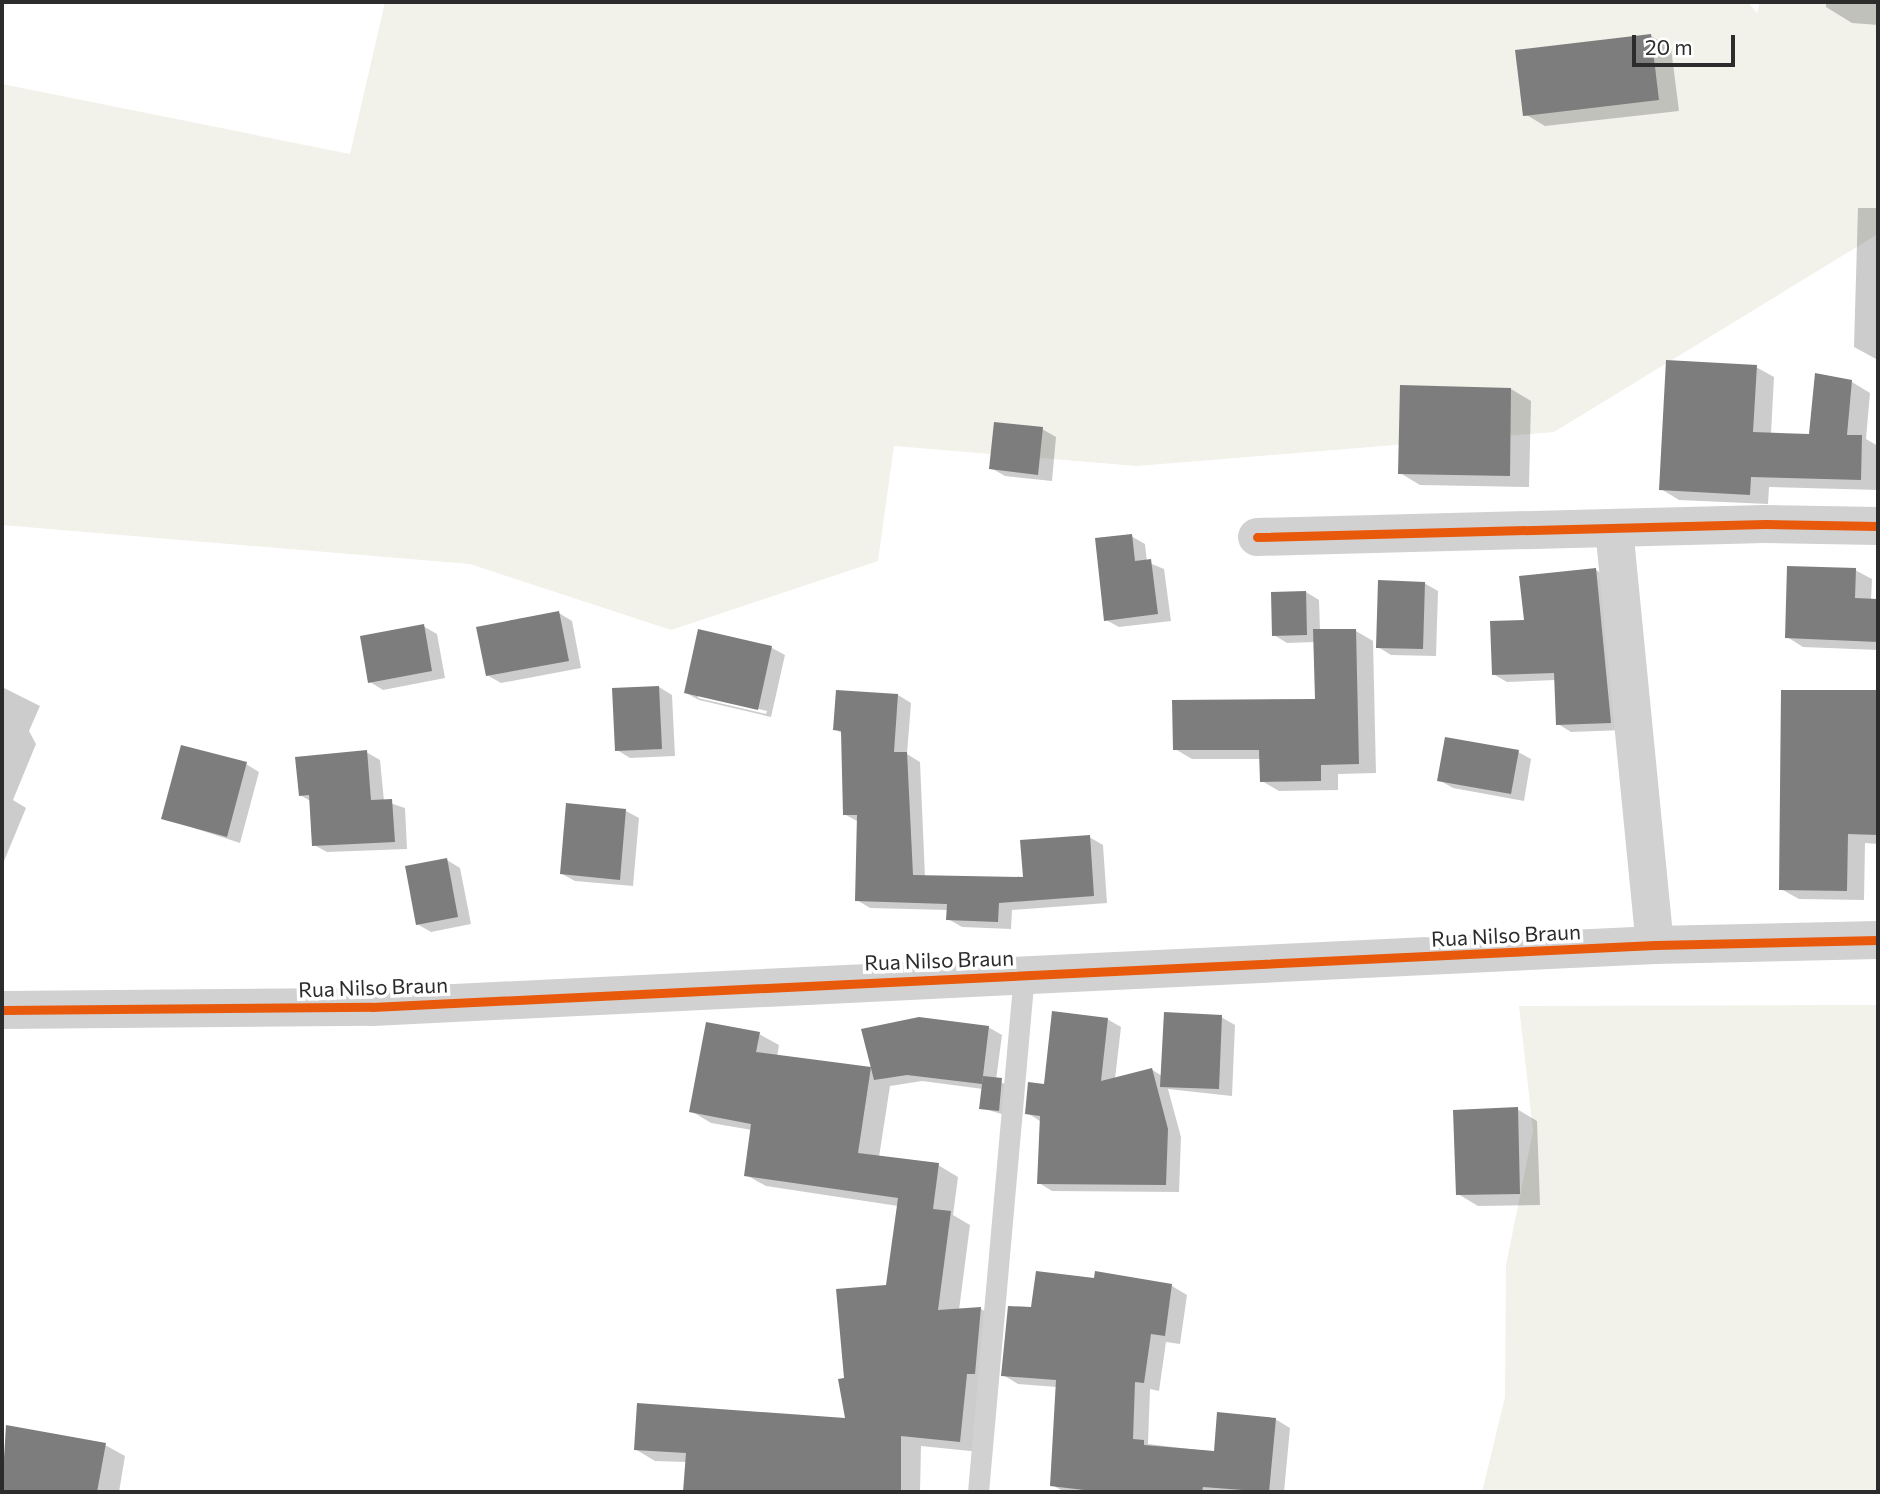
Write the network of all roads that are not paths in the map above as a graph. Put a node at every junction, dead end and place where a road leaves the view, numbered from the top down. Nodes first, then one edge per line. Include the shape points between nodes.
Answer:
1 (1878, 526) edge
2 (1614, 528) junction
3 (1257, 537) dead end
4 (1878, 940) edge
5 (1656, 945) junction
6 (1024, 974) junction
7 (2, 1010) edge
8 (978, 1492) edge

1 - 2 street
2 - 3 street
2 - 5 street
4 - 5 street, Rua Nilso Braun
5 - 6 street, Rua Nilso Braun
6 - 7 street, Rua Nilso Braun via 372,1007
6 - 8 lane

